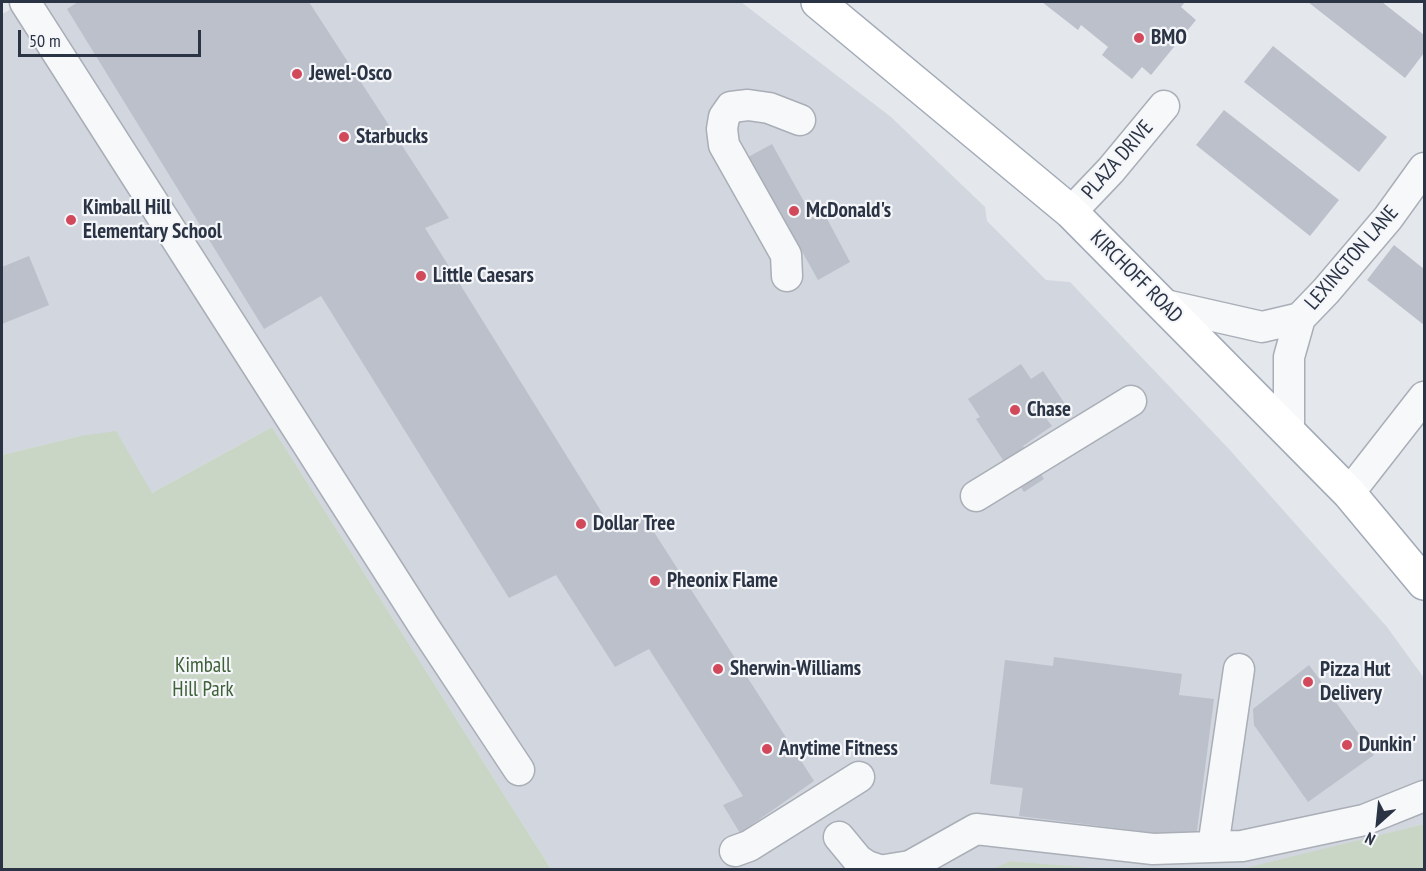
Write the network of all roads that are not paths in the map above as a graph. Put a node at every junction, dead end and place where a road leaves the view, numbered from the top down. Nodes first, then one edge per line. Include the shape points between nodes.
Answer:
1 (25, 2) edge
2 (818, 2) edge
3 (1164, 106) dead end
4 (800, 120) dead end
5 (1425, 168) edge
6 (1071, 213) junction
7 (787, 276) dead end
8 (1165, 305) junction
9 (1300, 318) junction
10 (1425, 397) edge
11 (1131, 401) dead end
12 (1289, 432) junction
13 (1349, 493) junction
14 (976, 496) dead end
15 (1425, 583) edge
16 (1239, 669) dead end
17 (519, 770) dead end
18 (858, 777) dead end
19 (1425, 796) edge
20 (839, 837) dead end
21 (1213, 847) junction
22 (735, 850) dead end
23 (879, 870) edge
24 (885, 870) edge

1 - 17 street
2 - 6 main road, KIRCHOFF ROAD
3 - 6 street, PLAZA DRIVE
4 - 7 street via 748,105 731,107 722,129 724,145 786,255
5 - 9 street, LEXINGTON LANE via 1389,218
6 - 8 main road, KIRCHOFF ROAD
8 - 9 street, LEXINGTON LANE via 1262,327
8 - 12 main road, KIRCHOFF ROAD
9 - 12 street, LEXINGTON LANE via 1289,357
10 - 13 street
11 - 14 street
12 - 13 main road, KIRCHOFF ROAD
13 - 15 main road, KIRCHOFF ROAD
16 - 21 street
18 - 22 street via 749,846
19 - 21 street via 1364,820 1242,846
20 - 23 street via 858,860
21 - 24 street via 1153,849 976,829 910,866

